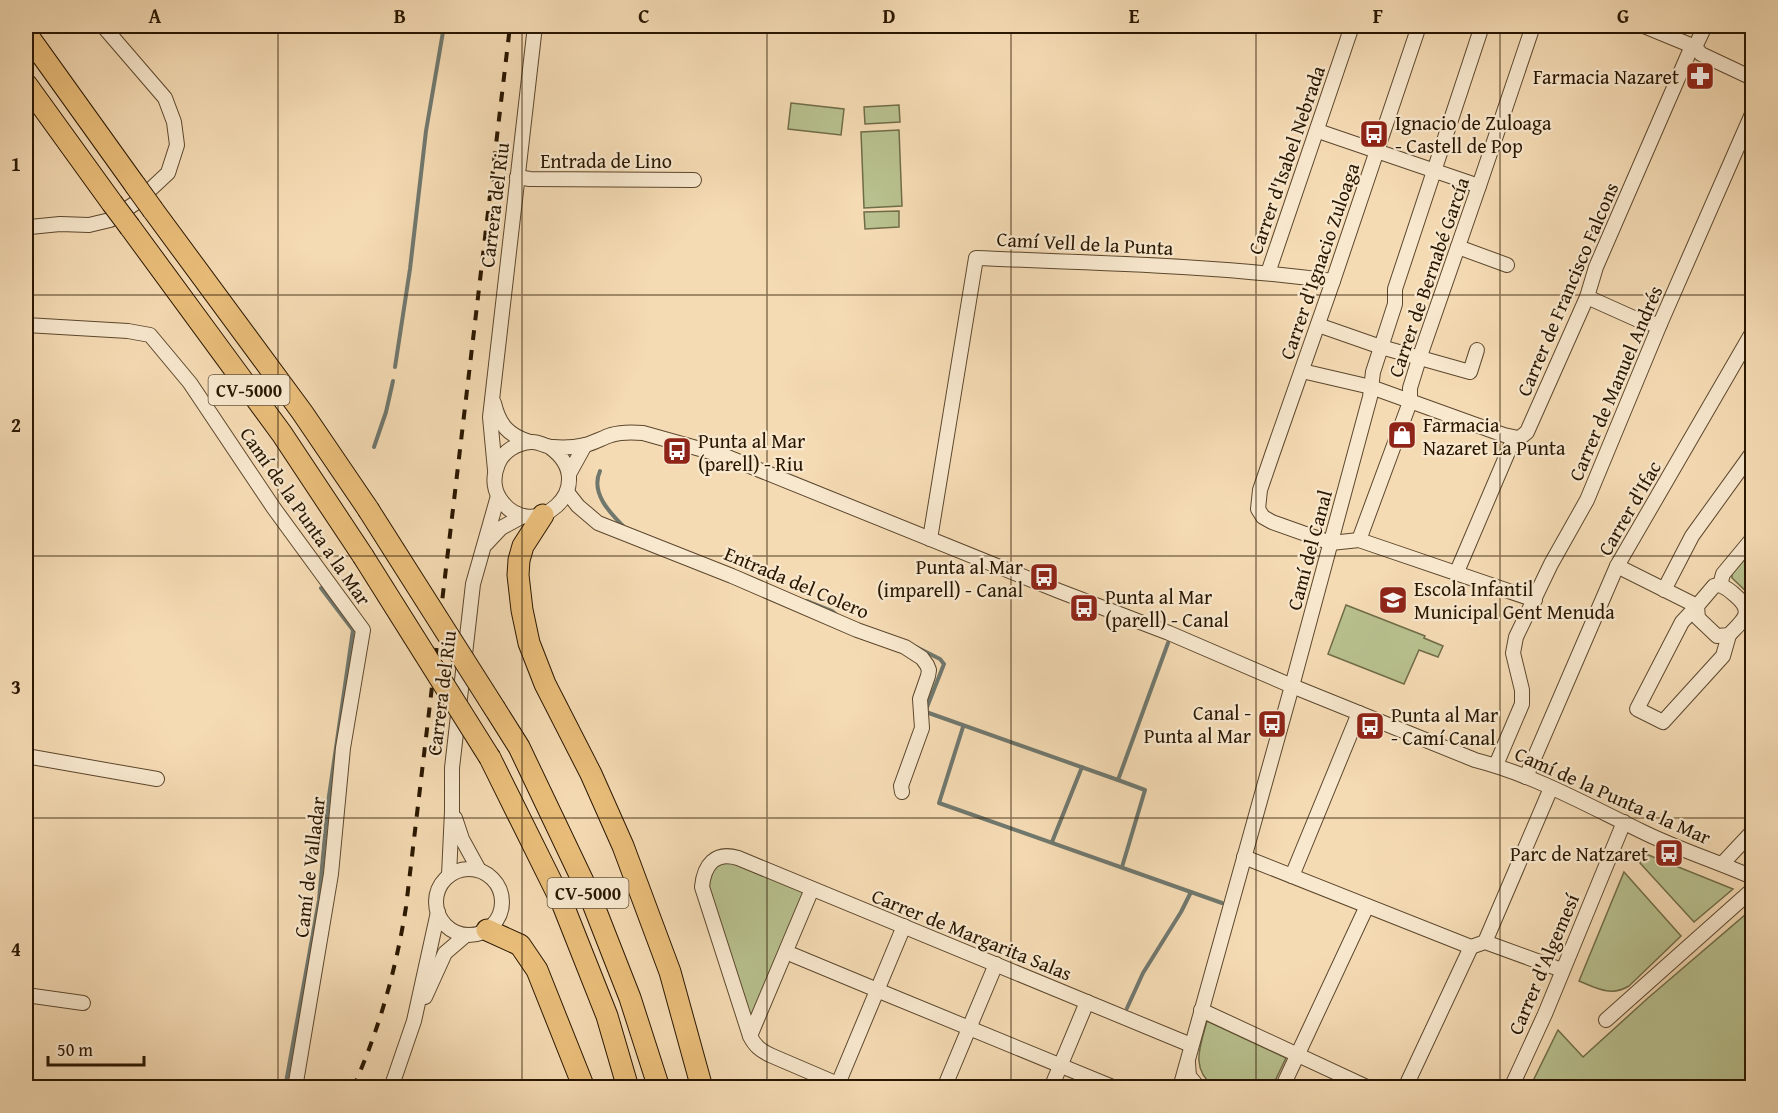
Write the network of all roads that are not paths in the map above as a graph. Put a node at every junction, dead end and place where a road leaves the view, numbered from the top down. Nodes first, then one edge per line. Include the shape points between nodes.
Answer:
1 (103, 26) edge
2 (535, 26) edge
3 (1352, 26) edge
4 (1419, 26) edge
5 (1482, 26) edge
6 (1533, 26) edge
7 (1644, 26) edge
8 (1705, 26) edge
9 (1678, 32) edge
10 (26, 33) edge
11 (1693, 46) junction
12 (1752, 67) edge
13 (1752, 78) edge
14 (26, 84) edge
15 (1752, 114) edge
16 (1318, 131) junction
17 (1377, 152) junction
18 (1435, 171) junction
19 (517, 177) junction
20 (694, 180) dead end
21 (1479, 186) junction
22 (26, 231) edge
23 (1458, 247) junction
24 (1507, 265) dead end
25 (1268, 273) junction
26 (1333, 281) junction
27 (1587, 297) junction
28 (1660, 324) junction
29 (26, 325) edge
30 (1318, 325) junction
31 (1752, 333) edge
32 (1381, 347) junction
33 (1478, 350) dead end
34 (1419, 359) junction
35 (1302, 371) junction
36 (1371, 387) junction
37 (493, 389) junction
38 (1410, 402) junction
39 (1518, 438) junction
40 (530, 442) junction
41 (585, 445) junction
42 (551, 448) junction
43 (1752, 453) edge
44 (569, 474) junction
45 (494, 476) junction
46 (567, 492) junction
47 (498, 496) junction
48 (533, 515) junction
49 (930, 539) junction
50 (1752, 539) edge
51 (1359, 540) junction
52 (1331, 543) junction
53 (485, 546) junction
54 (1617, 566) junction
55 (1456, 574) junction
56 (1720, 585) junction
57 (1664, 590) junction
58 (1535, 600) junction
59 (1697, 606) junction
60 (1749, 617) edge
61 (1729, 635) junction
62 (359, 650) joint
63 (1292, 686) junction
64 (1359, 713) junction
65 (26, 756) edge
66 (1496, 765) junction
67 (1526, 777) junction
68 (157, 779) dead end
69 (1551, 788) junction
70 (902, 792) dead end
71 (452, 811) junction
72 (1624, 822) junction
73 (1752, 832) edge
74 (1244, 856) junction
75 (1722, 864) junction
76 (479, 870) junction
77 (450, 875) junction
78 (1292, 876) junction
79 (1752, 877) edge
80 (812, 889) junction
81 (1752, 890) edge
82 (1367, 906) junction
83 (438, 912) junction
84 (904, 926) junction
85 (487, 930) junction
86 (466, 935) junction
87 (1485, 942) junction
88 (1471, 946) junction
89 (793, 955) dead end
90 (996, 964) junction
91 (1562, 970) junction
92 (870, 987) dead end
93 (884, 993) dead end
94 (26, 995) edge
95 (1087, 1002) junction
96 (83, 1003) dead end
97 (1202, 1010) junction
98 (1606, 1020) dead end
99 (414, 1021) junction
100 (969, 1028) junction
101 (750, 1036) junction
102 (1190, 1050) junction
103 (1297, 1053) junction
104 (1060, 1066) junction
105 (843, 1086) edge
106 (295, 1088) edge
107 (391, 1088) edge
108 (584, 1088) edge
109 (628, 1088) edge
110 (659, 1088) edge
111 (702, 1088) edge
112 (944, 1088) edge
113 (1051, 1088) edge
114 (1115, 1088) edge
115 (1180, 1088) edge
116 (1199, 1088) edge
117 (1282, 1088) edge
118 (1369, 1088) edge
119 (1405, 1088) edge
120 (1511, 1088) edge

1 - 22 street via 165,98 177,145 168,173 137,202 110,220 89,225 30,227
2 - 19 street, Carrera del Riu
3 - 16 street, Carrer d'Isabel Nebrada
4 - 17 street, Carrer d'Ignacio Zuloaga
5 - 18 street, Camí del Canal
6 - 21 street, Carrer de Bernabé García
7 - 9 street
8 - 11 street, Carrer de Francisco Falcons
9 - 11 street
10 - 110 highway, CV-5000, bridge via 302,412 519,747 590,896 630,998
11 - 12 street via 1703,46
11 - 13 street via 1701,54
11 - 27 street, Carrer de Francisco Falcons via 1596,267
14 - 109 highway, CV-5000, bridge via 282,434 490,758 563,905 607,1016
15 - 28 street, Carrer de Manuel Andrés
16 - 17 street
16 - 25 street, Carrer d'Isabel Nebrada
17 - 18 street
17 - 26 street, Carrer d'Ignacio Zuloaga
18 - 21 street
18 - 32 street, Camí del Canal via 1395,289 1395,304
19 - 20 street, Entrada de Lino
19 - 37 street, Carrera del Riu
21 - 23 street, Carrer de Bernabé García
23 - 24 street
23 - 34 street, Carrer de Bernabé García
25 - 26 street, Camí Vell de la Punta
25 - 49 street, Camí Vell de la Punta via 976,258
26 - 30 street, Carrer d'Ignacio Zuloaga
27 - 28 street via 1645,323
27 - 39 street, Carrer de Francisco Falcons via 1527,432
28 - 58 street, Carrer de Manuel Andrés via 1587,500
29 - 62 street, Camí de la Punta a la Mar via 150,335 190,383 273,507 363,630
30 - 32 street
30 - 35 street, Carrer d'Ignacio Zuloaga
31 - 54 street, Carrer d'Ifac
32 - 34 street
32 - 36 street, Camí del Canal
33 - 34 street via 1470,372
34 - 38 street, Carrer de Bernabé García
35 - 36 street
35 - 52 street, Carrer d'Ignacio Zuloaga via 1260,490 1258,509 1272,522
36 - 38 street
36 - 52 street, Camí del Canal
37 - 40 street, Carrera del Riu via 501,424 517,438
37 - 45 street, Carrera del Riu via 490,428
38 - 39 street
38 - 51 street, Carrer de Bernabé García
39 - 55 street, Carrer de Francisco Falcons via 1506,455
40 - 42 street
40 - 45 street via 509,450
41 - 42 street, Camí de la Punta a la Mar
41 - 44 street
41 - 49 street, Camí de la Punta a la Mar via 613,434 643,433 725,456
42 - 44 street via 563,459
43 - 57 street via 1692,536
44 - 46 street
45 - 47 street
46 - 48 street via 558,506
46 - 70 street, Entrada del Colero via 598,523 905,647 922,658 929,670 920,699 922,728
47 - 48 street via 508,508
47 - 53 street, Carrera del Riu
48 - 53 street, Carrera del Riu via 501,528
48 - 111 highway via 518,575 530,643 545,684 623,846 670,972
49 - 63 street, Camí de la Punta a la Mar
50 - 56 street via 1723,574
51 - 52 street
51 - 55 street
52 - 63 street, Camí del Canal
53 - 71 street, Carrera del Riu via 474,584 452,768
54 - 57 street
54 - 67 street, Carrer d'Ifac
55 - 58 street
56 - 59 street via 1713,586
56 - 60 street via 1744,604
57 - 59 street
58 - 66 street, Carrer de Manuel Andrés via 1516,636 1513,653 1522,704
59 - 61 street via 1698,618 1717,636
59 - 61 street via 1682,622 1637,709 1664,722 1723,656
60 - 61 street
62 - 106 street, Camí de Valladar via 343,748 331,874
63 - 64 street, Camí de la Punta a la Mar
63 - 74 street, Camí del Canal
64 - 66 street, Camí de la Punta a la Mar
64 - 78 street
65 - 68 street
66 - 67 street, Camí de la Punta a la Mar
67 - 69 street, Camí de la Punta a la Mar
69 - 72 street, Camí de la Punta a la Mar
69 - 87 street
71 - 76 street, Carrera del Riu
71 - 77 street, Carrera del Riu
72 - 75 street, Camí de la Punta a la Mar
72 - 91 street, Carrer d'Algemesí
73 - 75 street
74 - 78 street
74 - 97 street, Camí del Canal
75 - 79 street, Camí de la Punta a la Mar
76 - 77 street via 464,869
76 - 85 street via 495,880 502,897 499,916
77 - 83 street via 443,880 436,896
78 - 82 street
80 - 84 street, Carrer de Margarita Salas
80 - 101 street
80 - 101 street, Carrer de Margarita Salas via 738,858 718,858 706,869 702,886
81 - 98 street
82 - 88 street
82 - 103 street
83 - 86 street via 448,928
83 - 99 street
84 - 90 street, Carrer de Margarita Salas
84 - 105 street
85 - 86 street
85 - 108 highway via 520,945 537,970
86 - 99 street via 445,953
87 - 88 street
87 - 91 street
88 - 119 street
89 - 92 street
90 - 95 street, Carrer de Margarita Salas
90 - 100 street
91 - 120 street, Carrer d'Algemesí
93 - 100 street
94 - 96 street
95 - 102 street, Carrer de Margarita Salas
95 - 104 street
97 - 102 street, Camí del Canal
97 - 103 street
99 - 107 street
100 - 104 street
100 - 112 street
101 - 105 street via 761,1051
102 - 115 street, Camí del Canal
102 - 116 street via 1189,1076
103 - 117 street
103 - 118 street
104 - 113 street
104 - 114 street

